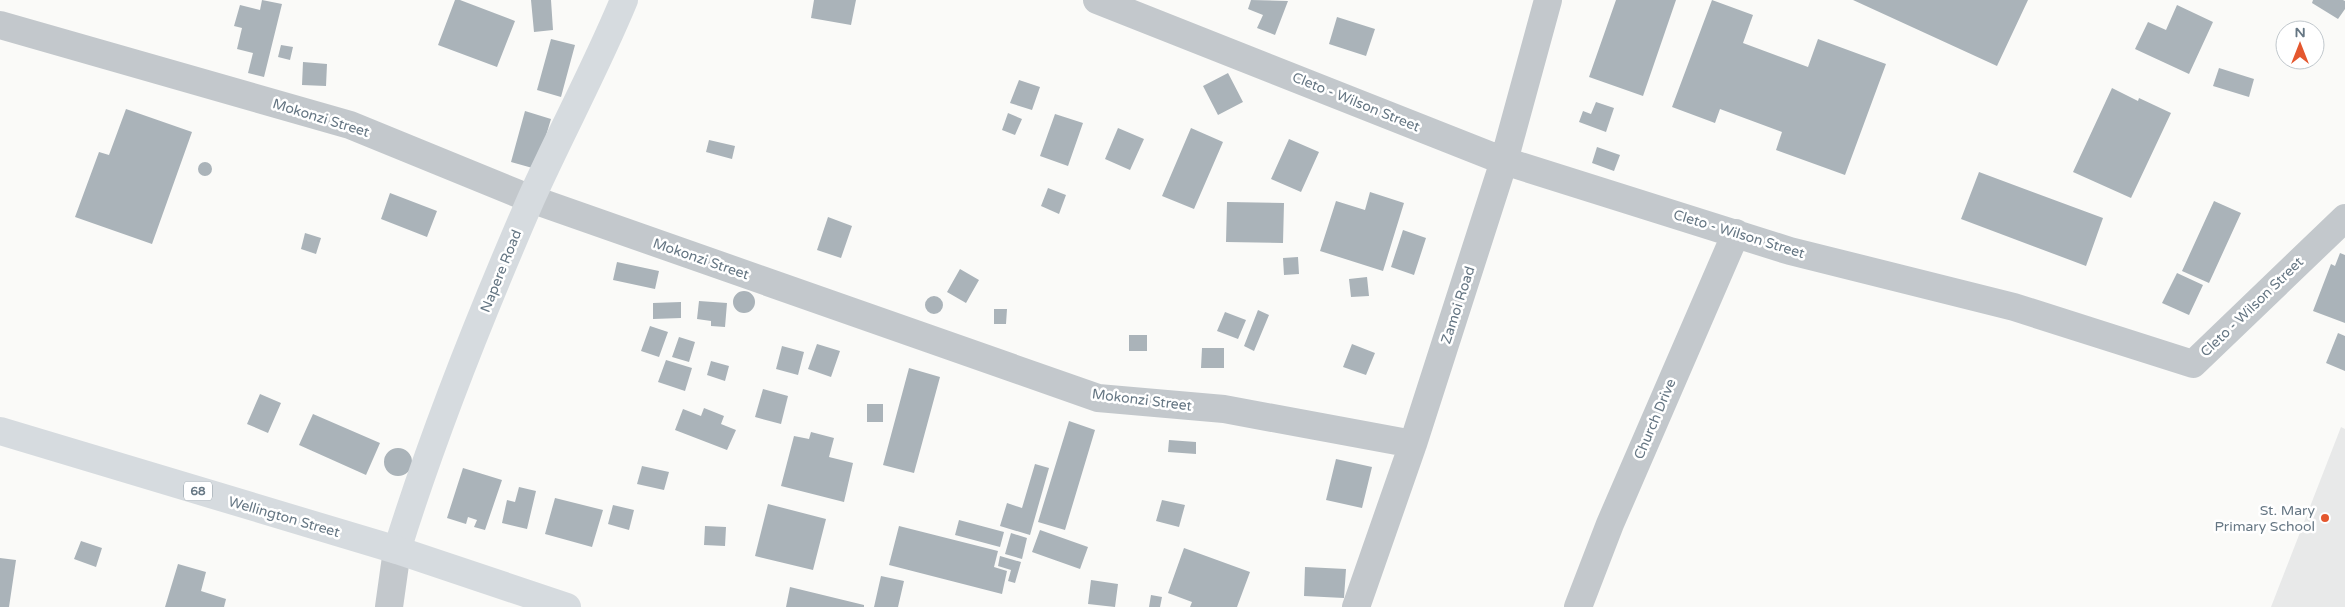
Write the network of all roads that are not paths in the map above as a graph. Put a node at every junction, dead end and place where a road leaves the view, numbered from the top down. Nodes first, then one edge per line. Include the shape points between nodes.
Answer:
1 (624, 0) edge
2 (1096, 0) edge
3 (1548, 0) edge
4 (0, 25) edge
5 (1504, 161) junction
6 (531, 200) junction
7 (2345, 218) edge
8 (1736, 233) junction
9 (0, 431) edge
10 (1413, 444) junction
11 (397, 550) junction
12 (389, 607) edge
13 (567, 607) edge
14 (1356, 607) edge
15 (1578, 607) edge

1 - 6 street, Napere Road
2 - 5 street, Cleto - Wilson Street
3 - 5 street, Zamoi Road
4 - 6 street, Mokonzi Street via 350,124
5 - 8 street, Cleto - Wilson Street
5 - 10 street, Zamoi Road
6 - 10 street, Mokonzi Street via 1098,398 1224,409
6 - 11 street, Napere Road via 459,373
7 - 8 street, Cleto - Wilson Street via 2193,364 2014,307 1790,251
8 - 15 street, Church Drive via 1610,524
9 - 11 street, Wellington Street / 68
10 - 14 street, Zamoi Road
11 - 12 street
11 - 13 street, Wellington Street / 68

